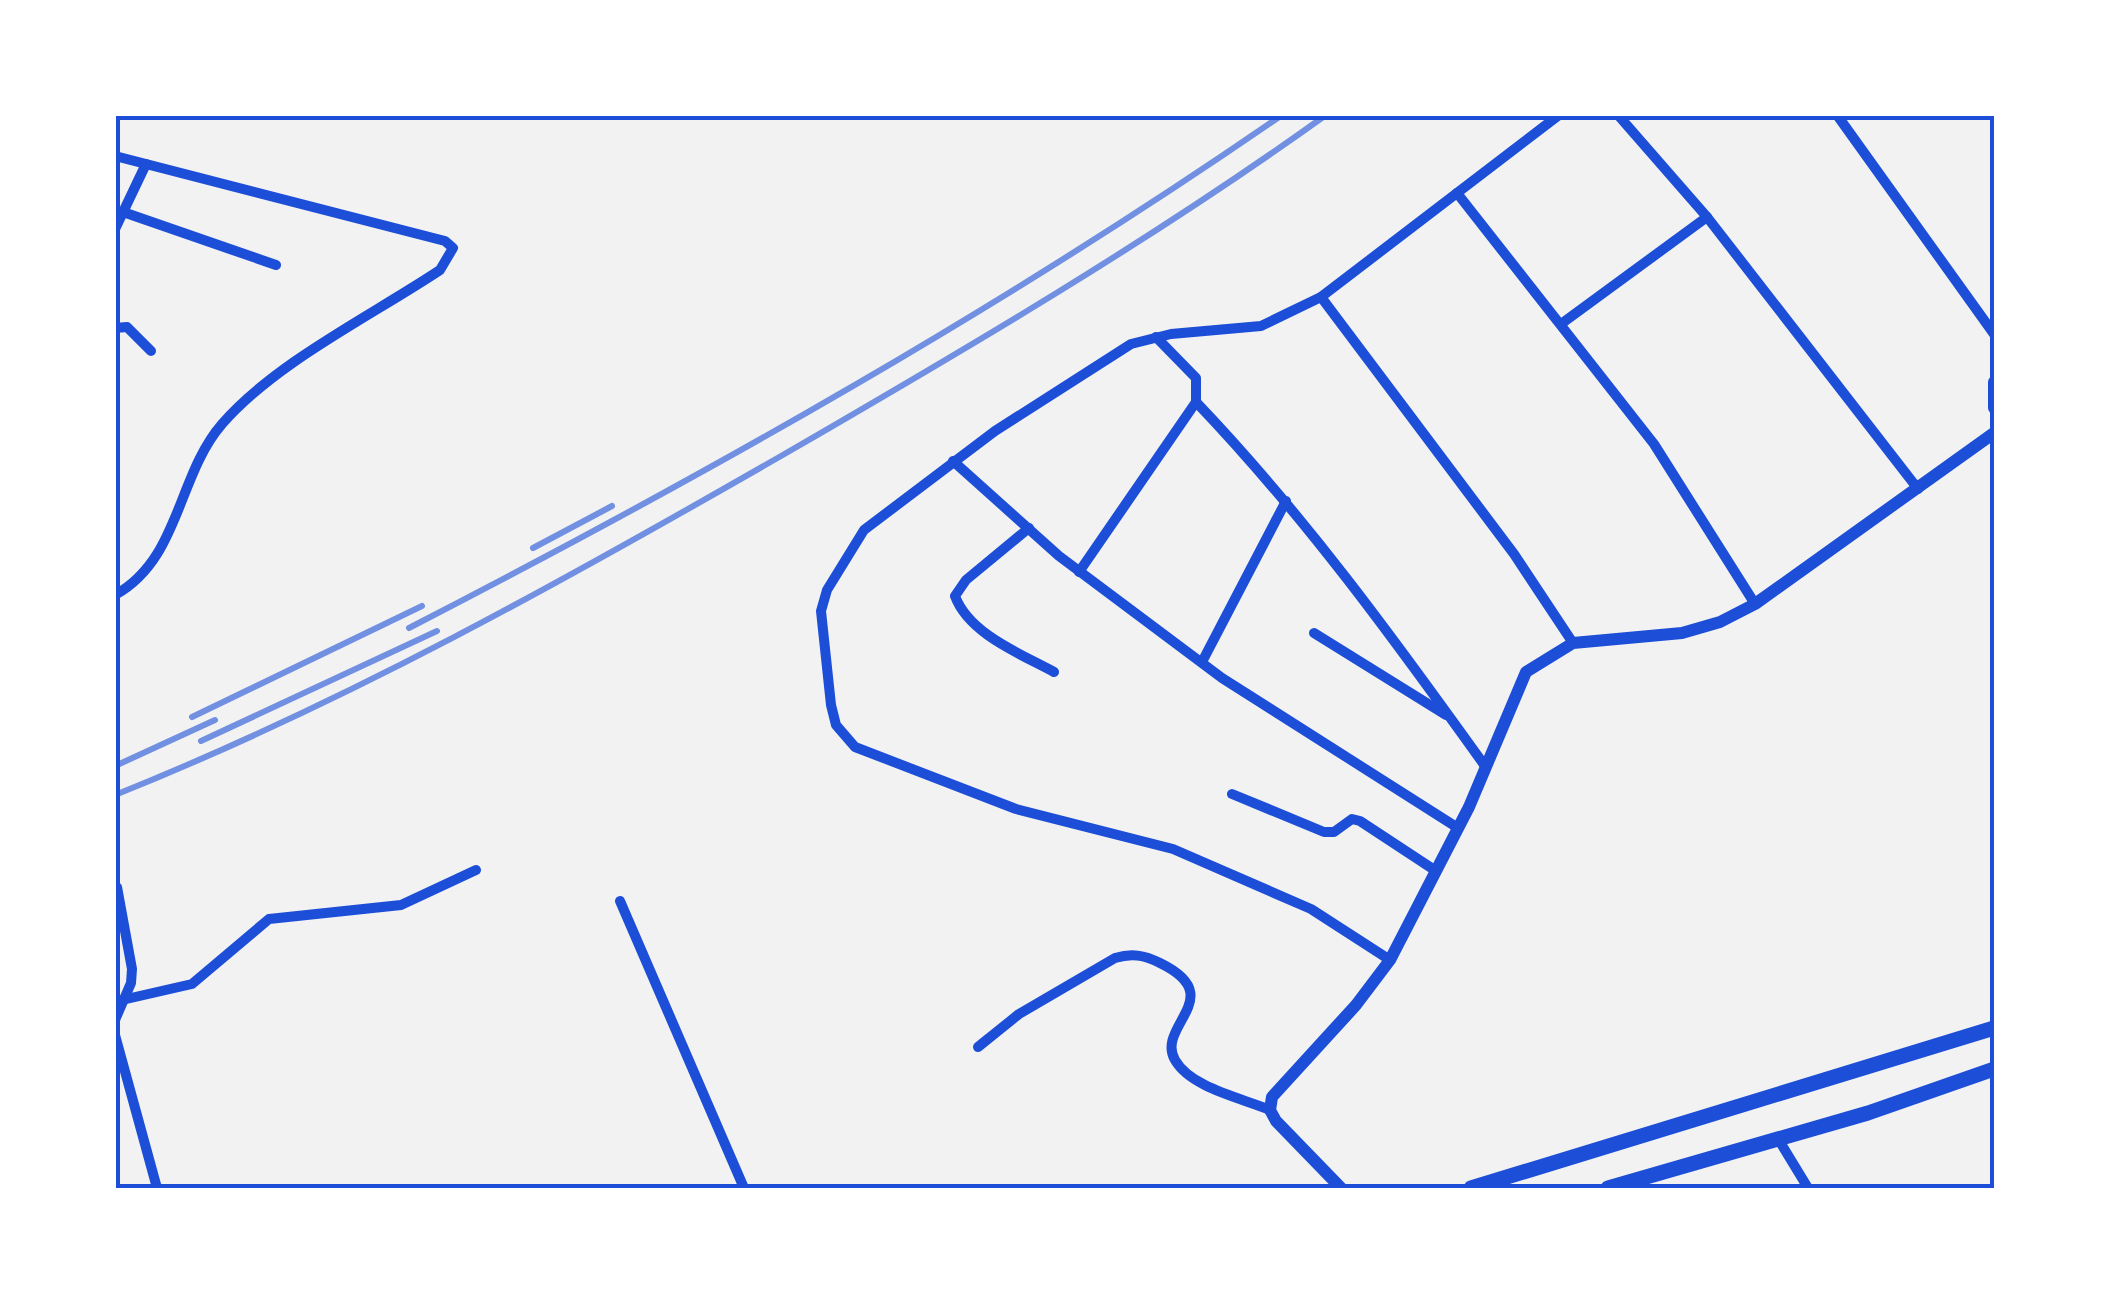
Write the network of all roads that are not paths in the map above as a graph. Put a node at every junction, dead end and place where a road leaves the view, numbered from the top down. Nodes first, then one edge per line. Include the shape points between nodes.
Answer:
1 (1559, 115) edge
2 (1618, 115) edge
3 (1837, 115) edge
4 (115, 156) edge
5 (146, 164) junction
6 (1457, 193) junction
7 (123, 212) junction
8 (1706, 216) junction
9 (115, 229) edge
10 (276, 265) dead end
11 (1321, 297) junction
12 (1562, 324) junction
13 (115, 328) edge
14 (1994, 334) edge
15 (1156, 336) junction
16 (151, 351) dead end
17 (1994, 382) edge
18 (1196, 402) junction
19 (1994, 408) edge
20 (1994, 433) edge
21 (953, 461) junction
22 (1918, 489) junction
23 (1286, 500) junction
24 (1028, 528) junction
25 (1079, 572) junction
26 (115, 595) edge
27 (1756, 604) junction
28 (1314, 634) dead end
29 (1573, 643) junction
30 (1202, 662) junction
31 (1054, 672) dead end
32 (1451, 718) junction
33 (1486, 766) junction
34 (1232, 794) dead end
35 (1458, 828) junction
36 (476, 870) dead end
37 (1436, 871) junction
38 (117, 886) edge
39 (620, 901) dead end
40 (1390, 960) junction
41 (122, 1000) junction
42 (115, 1020) edge
43 (1994, 1028) edge
44 (115, 1035) edge
45 (978, 1046) dead end
46 (1994, 1069) edge
47 (1270, 1110) junction
48 (1777, 1137) junction
49 (1642, 1182) edge
50 (157, 1188) edge
51 (744, 1188) edge
52 (1341, 1188) edge
53 (1471, 1188) edge
54 (1608, 1188) edge
55 (1808, 1188) edge

1 - 6 street
2 - 8 street
3 - 14 street
4 - 5 street
5 - 7 street
5 - 26 street via 444,240 453,248 440,270 280,374 224,421 160,551 142,576
6 - 11 street
6 - 12 street
7 - 9 street
7 - 10 street
8 - 12 street
8 - 22 street
11 - 15 street via 1261,326
11 - 29 street
12 - 27 street via 1654,444
13 - 16 street via 127,327
15 - 18 street via 1196,378
15 - 21 street via 1131,344
17 - 19 street
18 - 23 street
18 - 25 street
20 - 22 street
21 - 24 street
21 - 40 street via 864,530 827,590 821,638 831,705 845,739 1016,809 1174,850 1267,887
22 - 27 street
23 - 30 street
23 - 32 street
24 - 25 street
24 - 31 street via 955,596 986,633
25 - 30 street
27 - 29 street via 1682,633
28 - 32 street
29 - 33 street via 1526,672
30 - 35 street
32 - 33 street
33 - 35 street
34 - 37 street via 1324,832 1360,821
35 - 37 street
36 - 41 street via 401,904 269,919 192,984
37 - 40 street
38 - 41 street via 132,968
39 - 51 street
40 - 47 street via 1277,1086
41 - 42 street
43 - 53 highway
44 - 50 street
45 - 47 street via 1115,958 1145,957 1185,980 1190,991 1173,1040 1177,1064
46 - 48 highway
47 - 52 street
48 - 49 highway
48 - 55 street
49 - 54 highway

